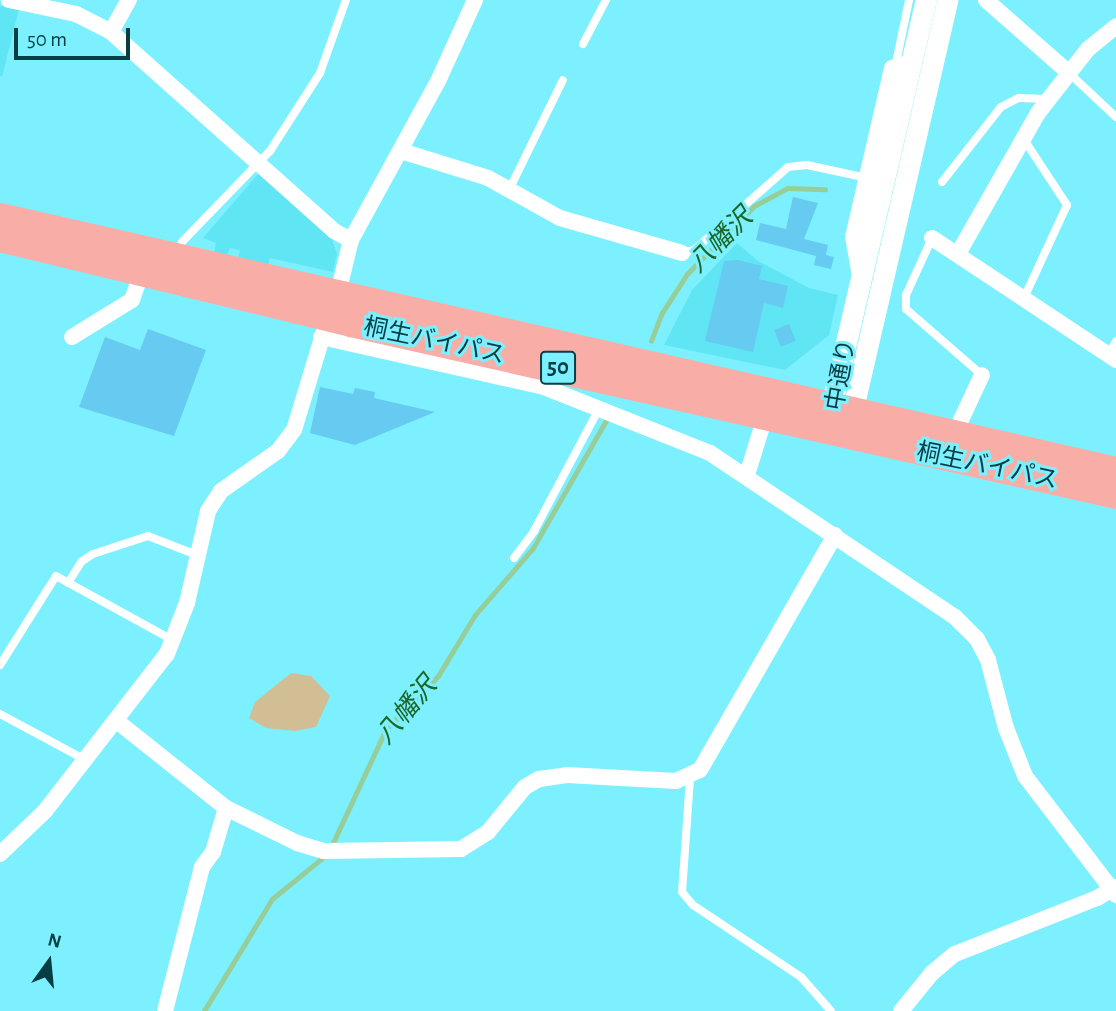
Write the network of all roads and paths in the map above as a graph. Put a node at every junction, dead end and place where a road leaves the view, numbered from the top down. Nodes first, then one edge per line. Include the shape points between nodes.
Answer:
1 (9, 0) edge
2 (129, 0) edge
3 (346, 0) edge
4 (475, 0) edge
5 (606, 0) edge
6 (909, 0) edge
7 (926, 0) edge
8 (947, 0) edge
9 (986, 0) edge
10 (1116, 26) edge
11 (111, 32) junction
12 (583, 44) dead end
13 (904, 63) junction
14 (1069, 73) junction
15 (563, 80) dead end
16 (1047, 99) junction
17 (1116, 117) edge
18 (1023, 138) junction
19 (401, 151) junction
20 (259, 162) junction
21 (867, 178) junction
22 (942, 183) dead end
23 (510, 188) junction
24 (0, 217) edge
25 (0, 238) edge
26 (932, 238) joint
27 (351, 240) junction
28 (959, 252) junction
29 (682, 253) joint
30 (176, 259) junction
31 (141, 274) junction
32 (862, 281) junction
33 (1025, 296) junction
34 (330, 317) junction
35 (72, 337) dead end
36 (1113, 352) edge
37 (982, 375) joint
38 (605, 412) junction
39 (765, 416) junction
40 (839, 418) junction
41 (954, 435) junction
42 (1116, 471) edge
43 (747, 475) junction
44 (1116, 495) edge
45 (835, 535) junction
46 (197, 555) junction
47 (514, 558) dead end
48 (68, 583) junction
49 (174, 641) junction
50 (0, 665) edge
51 (0, 713) edge
52 (118, 722) junction
53 (82, 758) junction
54 (690, 778) junction
55 (226, 808) junction
56 (0, 855) edge
57 (1115, 890) edge
58 (165, 1011) edge
59 (831, 1011) edge
60 (901, 1011) edge

1 - 11 street via 76,14
2 - 11 street
3 - 20 lane via 313,87
4 - 19 street
5 - 12 lane
6 - 13 lane
7 - 13 street, 中通り
8 - 40 street, 中通り
9 - 14 street
10 - 14 street via 1088,49
11 - 20 street
13 - 21 street
13 - 32 street, 中通り
14 - 16 street
14 - 17 lane
15 - 23 lane
16 - 18 street
16 - 22 lane via 1019,98 1001,107
18 - 28 street
18 - 33 lane via 1067,205
19 - 23 street
19 - 27 street
20 - 27 street
20 - 30 lane via 182,242
21 - 29 lane via 807,165 788,167 694,250
21 - 32 street via 853,245
23 - 29 street via 561,218
24 - 30 highway, 桐生バイパス / 50
25 - 31 highway, 桐生バイパス / 50
26 - 28 street
26 - 37 lane via 906,295 906,309
27 - 34 street
28 - 33 street
30 - 34 highway, 桐生バイパス / 50
31 - 34 highway, 桐生バイパス / 50
31 - 35 street via 132,300
32 - 40 street, 中通り
33 - 36 street
34 - 38 street
34 - 39 highway, 桐生バイパス / 50
34 - 40 highway, 桐生バイパス / 50
34 - 46 street via 294,430 278,451 214,500
37 - 41 street
38 - 43 street via 710,453
38 - 47 lane
39 - 40 highway, 桐生バイパス / 50
39 - 43 street
40 - 41 highway, 桐生バイパス / 50
40 - 44 highway, 桐生バイパス / 50
41 - 42 highway, 桐生バイパス / 50
43 - 45 street
45 - 54 street via 710,753
45 - 57 street via 955,617 977,639 1025,776
46 - 48 lane via 148,536 93,554 81,562
46 - 49 street
48 - 49 lane
48 - 50 lane via 56,576
49 - 52 street
51 - 53 lane
52 - 53 street
52 - 55 street
53 - 56 street via 45,811
54 - 55 street via 551,775 524,787 488,832 461,849 331,851 271,833
54 - 59 lane via 682,892 693,905 790,969
55 - 58 street via 213,852 202,867
57 - 60 street via 961,950 932,973

